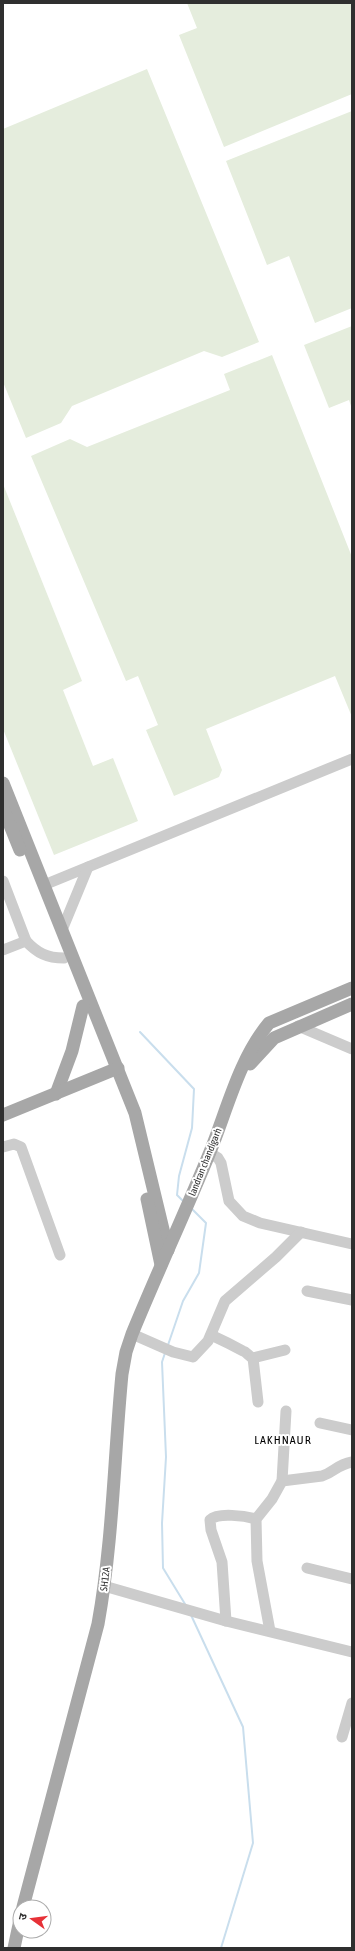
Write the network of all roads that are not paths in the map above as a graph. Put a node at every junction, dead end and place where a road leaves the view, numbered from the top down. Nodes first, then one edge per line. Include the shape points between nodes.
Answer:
1 (352, 758) edge
2 (3, 783) edge
3 (3, 808) edge
4 (88, 867) junction
5 (4, 884) edge
6 (40, 887) junction
7 (62, 930) junction
8 (26, 941) junction
9 (3, 950) edge
10 (64, 958) junction
11 (352, 988) edge
12 (352, 1004) edge
13 (83, 1006) junction
14 (298, 1026) junction
15 (352, 1049) edge
16 (114, 1070) junction
17 (240, 1074) junction
18 (56, 1094) junction
19 (3, 1115) edge
20 (3, 1147) edge
21 (210, 1153) junction
22 (301, 1232) junction
23 (352, 1244) edge
24 (168, 1250) junction
25 (60, 1255) dead end
26 (161, 1265) junction
27 (307, 1291) dead end
28 (352, 1300) edge
29 (132, 1334) junction
30 (211, 1335) junction
31 (285, 1350) dead end
32 (253, 1358) junction
33 (258, 1402) dead end
34 (286, 1411) dead end
35 (320, 1423) dead end
36 (352, 1430) edge
37 (352, 1462) edge
38 (282, 1481) junction
39 (256, 1519) junction
40 (307, 1568) dead end
41 (352, 1579) edge
42 (104, 1586) junction
43 (226, 1621) junction
44 (270, 1631) junction
45 (352, 1652) edge
46 (352, 1703) edge
47 (342, 1737) dead end
48 (25, 1899) edge

1 - 4 street
2 - 6 main road
3 - 6 main road
4 - 6 street
4 - 7 street
5 - 8 street
6 - 7 main road
6 - 10 main road
7 - 16 main road
8 - 9 street
8 - 10 street via 44,955
10 - 13 main road
11 - 17 main road, landran chandigarh via 269,1023 260,1034
12 - 14 main road
13 - 16 main road
13 - 18 main road via 72,1051
14 - 15 street
14 - 17 main road via 274,1038
16 - 18 main road
16 - 24 main road via 135,1113
16 - 26 main road via 138,1157
17 - 21 main road, landran chandigarh
18 - 19 main road
20 - 25 street via 14,1144 21,1147
21 - 22 street via 221,1163 229,1201 236,1210 252,1221
21 - 24 main road, landran chandigarh
22 - 23 street
22 - 30 street via 224,1301
24 - 26 main road, SH12A / SH12A
26 - 29 main road, SH12A / SH12A
27 - 28 street
29 - 30 street via 190,1357 193,1357
29 - 42 main road, SH12A / SH12A via 122,1374
30 - 32 street via 245,1351
31 - 32 street
32 - 33 street
34 - 38 street
35 - 36 street
37 - 38 street via 338,1465 322,1476
38 - 39 street
39 - 43 street via 234,1516 213,1517 210,1520 222,1562
39 - 44 street via 258,1561
40 - 41 street
42 - 43 street
42 - 48 main road, SH12A / SH12A via 98,1624
43 - 44 street
44 - 45 street
46 - 47 street

